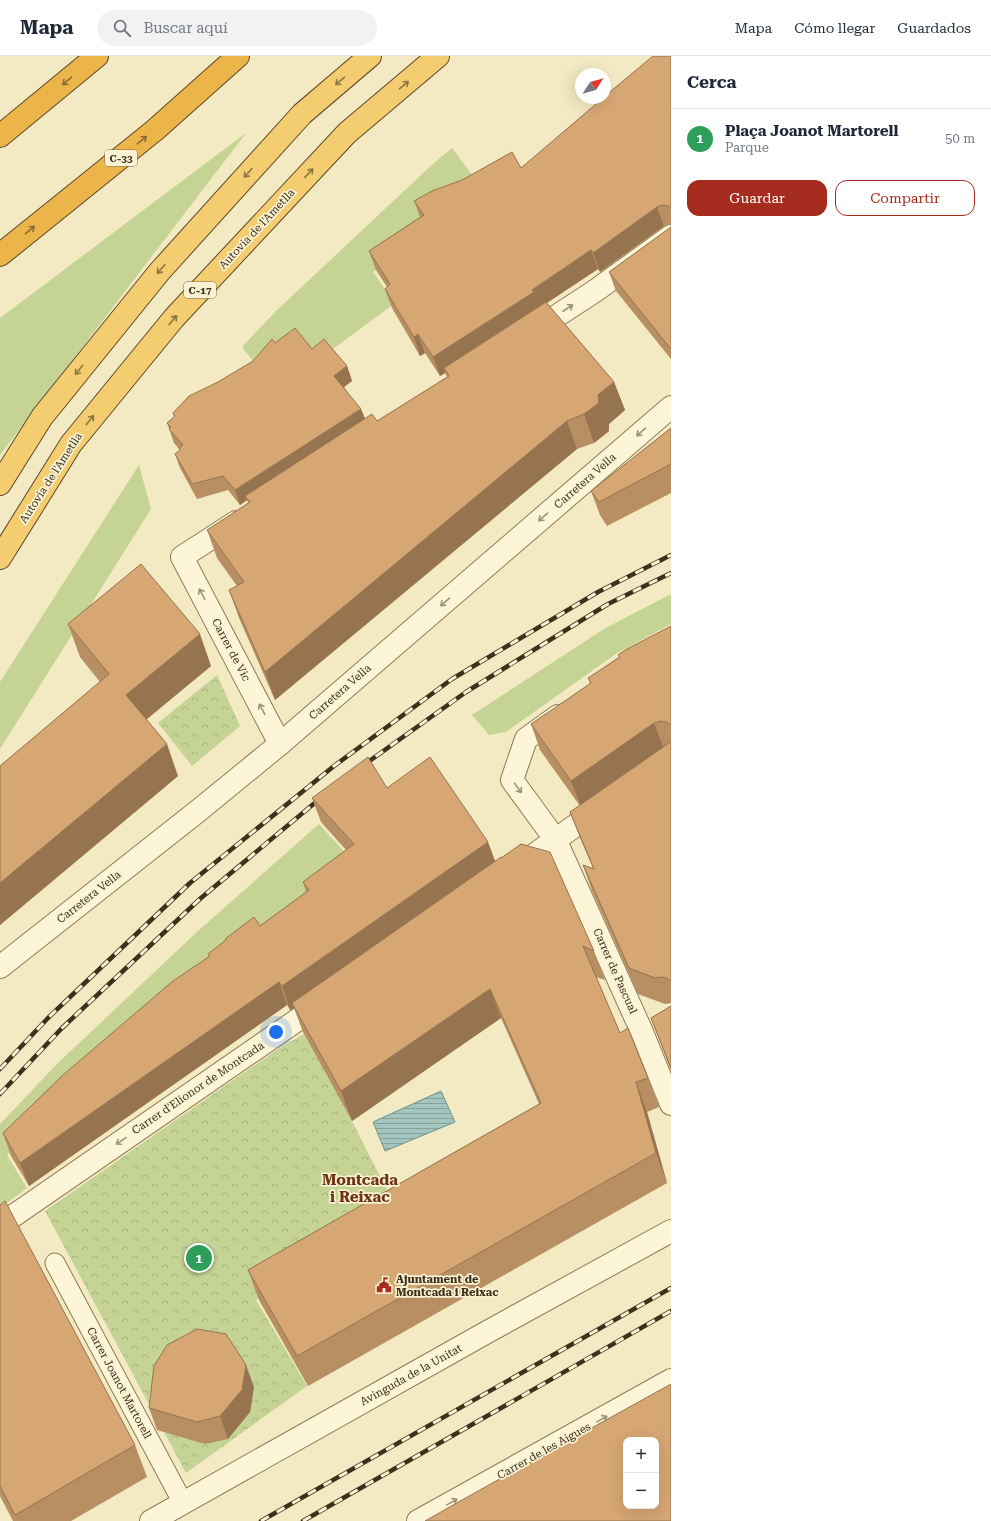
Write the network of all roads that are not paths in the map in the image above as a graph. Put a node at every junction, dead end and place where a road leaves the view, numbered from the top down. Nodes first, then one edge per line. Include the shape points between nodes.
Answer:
1 (96, 56) edge
2 (238, 56) edge
3 (370, 56) edge
4 (438, 56) edge
5 (0, 136) edge
6 (671, 236) edge
7 (0, 255) edge
8 (515, 343) edge
9 (671, 407) edge
10 (0, 484) edge
11 (255, 510) edge
12 (0, 558) edge
13 (577, 702) edge
14 (280, 744) junction
15 (614, 798) edge
16 (556, 839) junction
17 (504, 876) edge
18 (0, 967) edge
19 (339, 992) edge
20 (671, 1104) edge
21 (0, 1225) edge
22 (671, 1231) edge
23 (55, 1263) dead end
24 (671, 1380) edge
25 (183, 1503) junction
26 (151, 1521) edge
27 (418, 1521) edge

1 -> 5 highway
7 -> 2 highway, C-33 via 155,130
3 -> 10 highway via 302,114 160,271 42,417
12 -> 4 highway, Autovia de l'Ametlla / C-17 via 71,444 174,318 347,133
8 -> 6 street via 595,291
9 -> 14 street, Carretera Vella
14 -> 11 street, Carrer de Vic via 182,557
13 -> 16 street, Carrer de Pascual via 526,739 512,780
14 - 18 street, Carretera Vella
15 - 16 street
16 - 17 street
16 - 20 street, Carrer de Pascual via 651,1027
19 -> 21 street, Carrer d'Elionor de Montcada
22 - 25 street, Avinguda de la Unitat
23 - 25 street, Carrer Joanot Martorell
27 -> 24 street, Carrer de les Aigues
25 - 26 street, Avinguda de la Unitat

